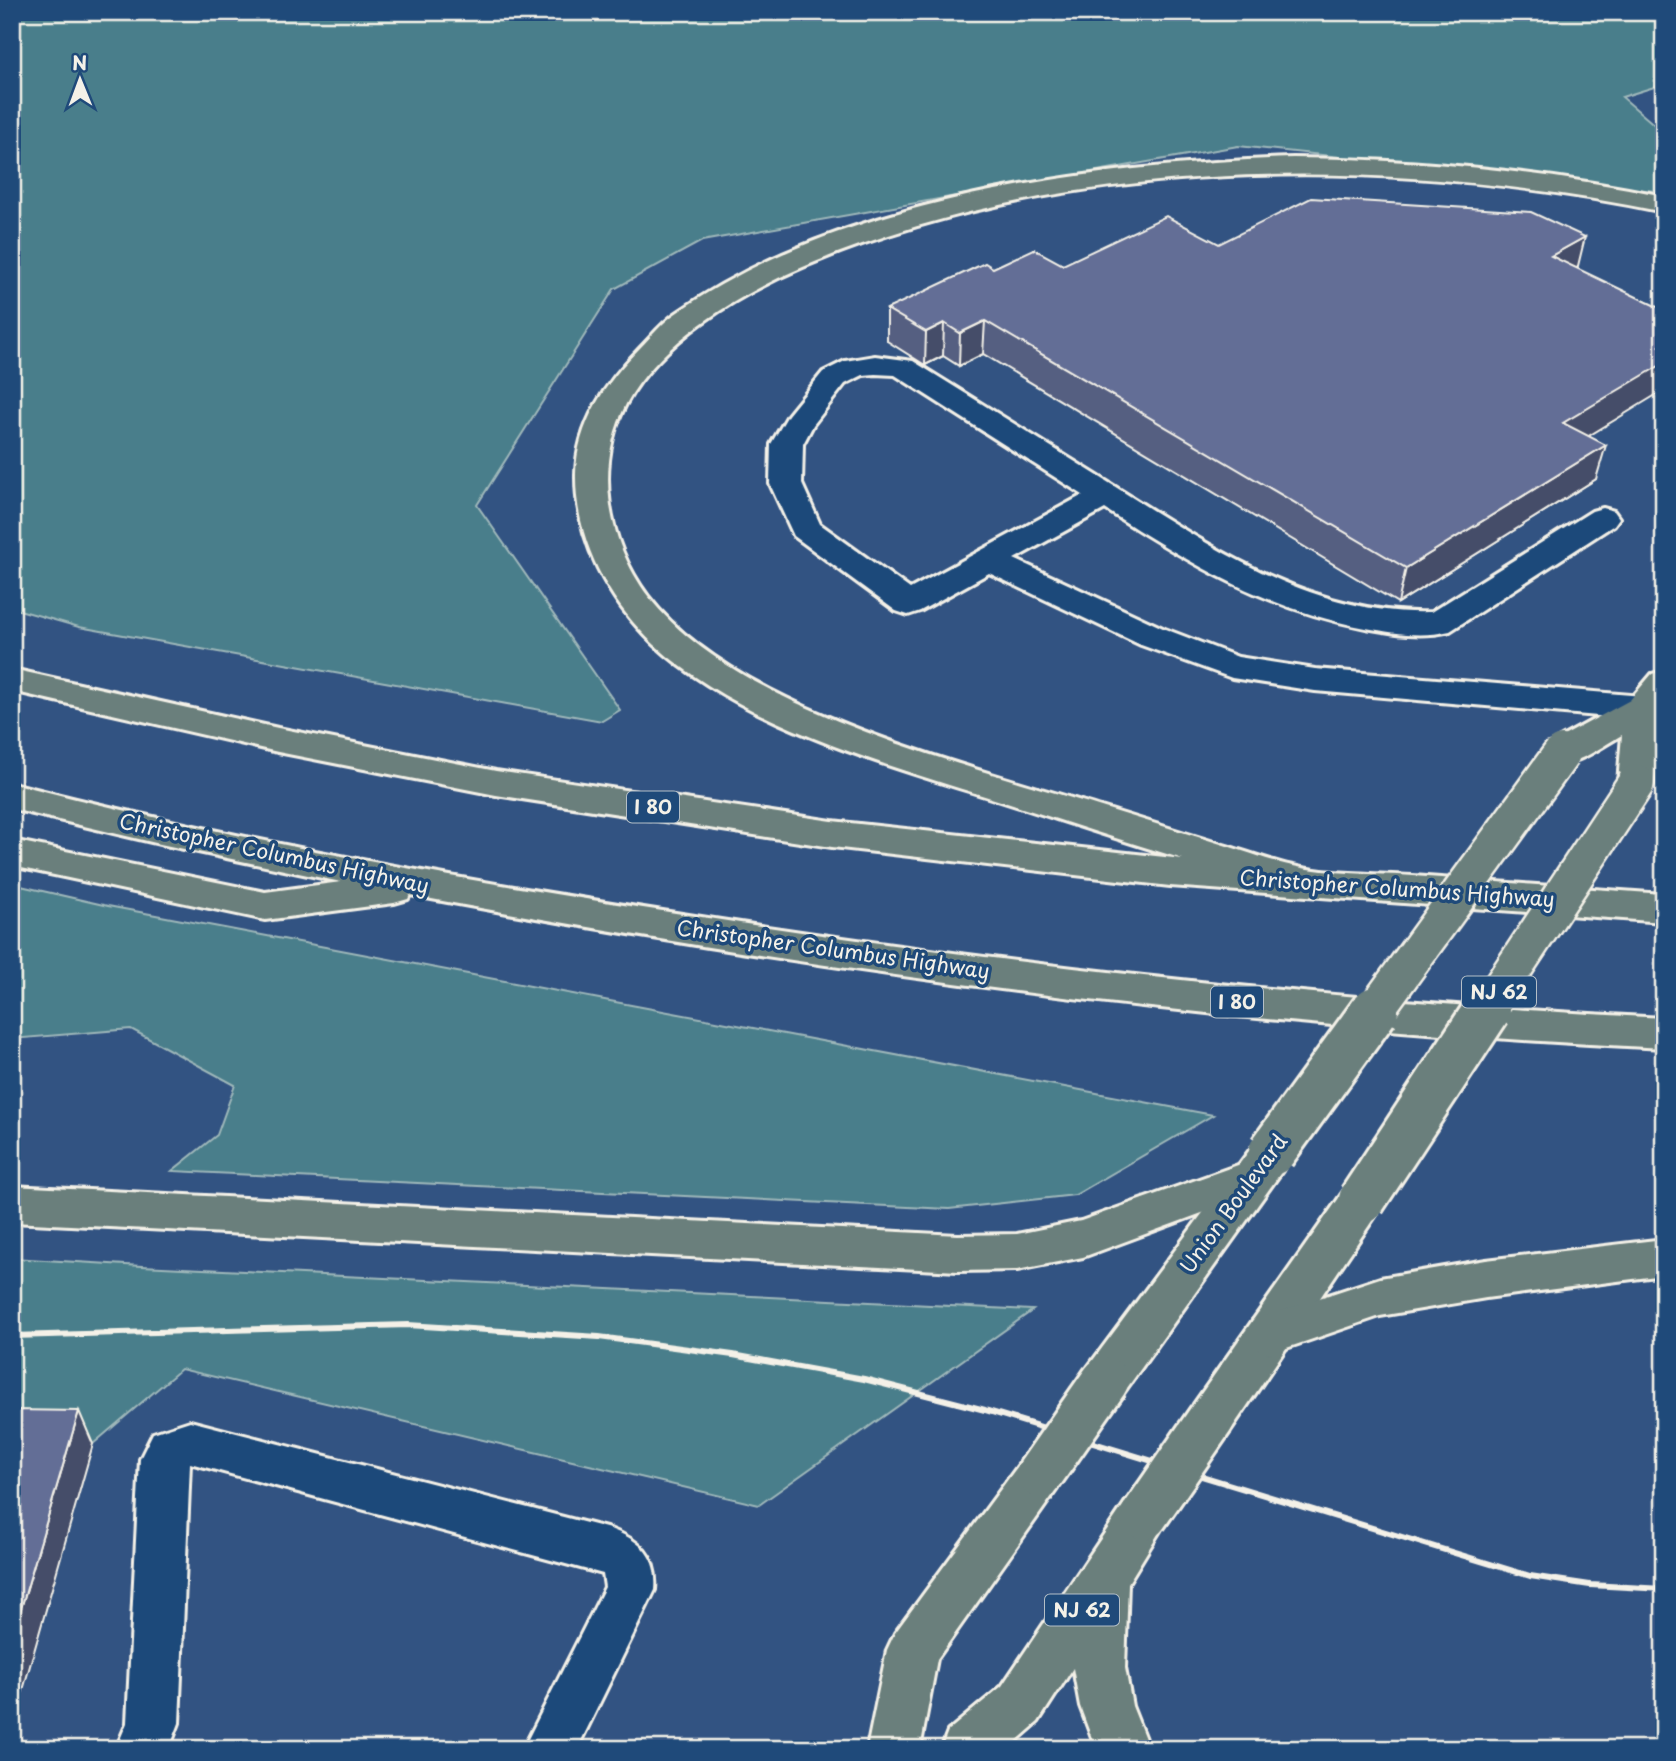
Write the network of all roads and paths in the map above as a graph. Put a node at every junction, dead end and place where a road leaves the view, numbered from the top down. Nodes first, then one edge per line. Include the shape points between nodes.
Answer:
1 (1664, 204) edge
2 (1107, 495) junction
3 (1603, 518) dead end
4 (988, 561) junction
5 (12, 680) edge
6 (1653, 695) edge
7 (12, 796) edge
8 (12, 853) edge
9 (1302, 883) junction
10 (424, 885) junction
11 (1664, 908) edge
12 (1664, 1033) edge
13 (1262, 1165) junction
14 (12, 1204) edge
15 (1664, 1257) edge
16 (1269, 1334) junction
17 (1105, 1575) junction
18 (142, 1749) edge
19 (549, 1749) edge
20 (892, 1749) edge
21 (967, 1749) edge
22 (1123, 1749) edge

1 - 9 main road via 1508,178 1362,167 1288,166 1155,174 1017,194 872,232 740,286 666,336 638,363 618,392 601,424 592,456 596,521 607,555 626,589 653,624 688,655 792,713 906,758
2 - 3 lane via 1190,549 1257,584 1344,613 1404,624 1438,623
2 - 4 lane
2 - 4 lane via 902,367 856,367 834,378 788,444 786,484 806,529 908,604
4 - 6 lane via 1153,637 1232,667 1315,680 1536,697
5 - 9 main road, Christopher Columbus Highway / I 80 via 496,783 832,834
6 - 13 main road, Union Boulevard, bridge via 1562,753
6 - 16 main road, NJ 62, bridge via 1636,783
7 - 10 main road, Christopher Columbus Highway / I 80
8 - 10 main road via 265,906
9 - 11 main road, Christopher Columbus Highway / I 80
10 - 12 main road, Christopher Columbus Highway / I 80 via 638,923 1094,986 1287,1007
13 - 14 main road via 1083,1239 1017,1252 958,1253
13 - 20 main road, Union Boulevard, bridge via 913,1650
15 - 16 main road via 1380,1297
16 - 17 main road, NJ 62, bridge
17 - 21 main road, NJ 62 via 1020,1704
17 - 22 main road via 1098,1681
18 - 19 lane via 153,1723 164,1459 170,1448 190,1441 610,1552 625,1560 630,1590

